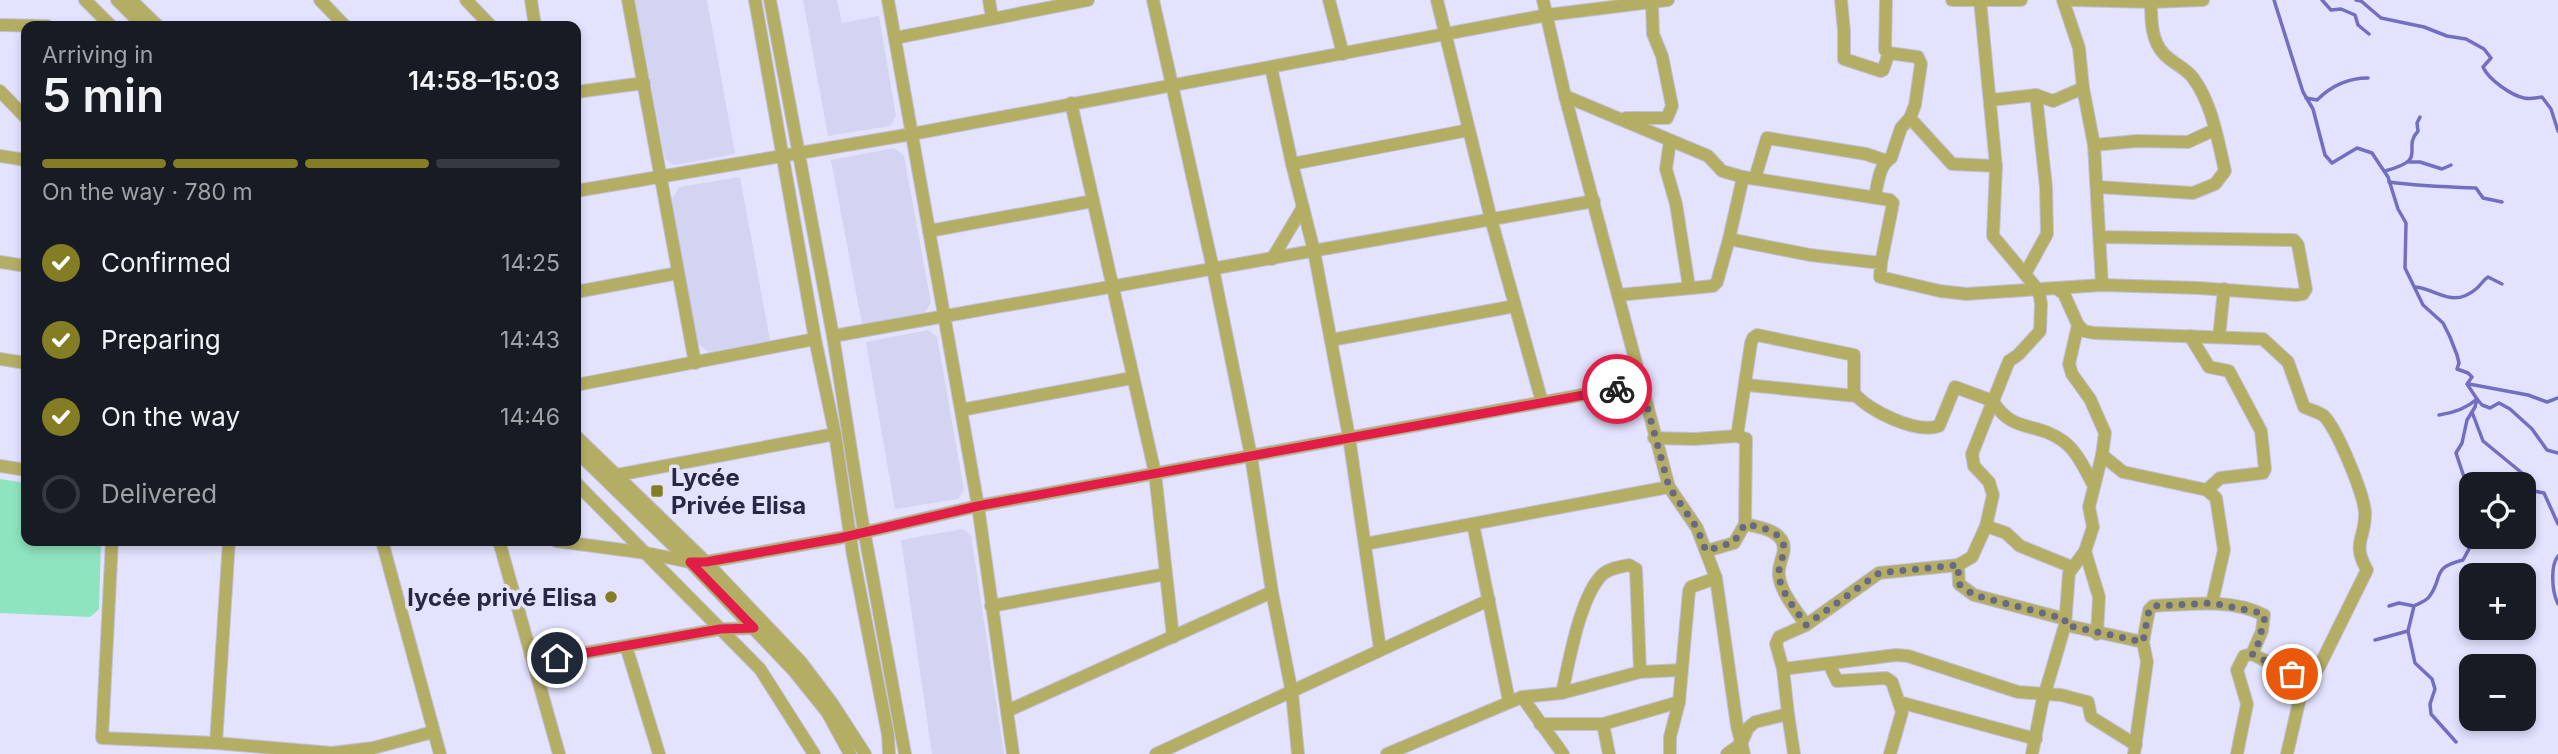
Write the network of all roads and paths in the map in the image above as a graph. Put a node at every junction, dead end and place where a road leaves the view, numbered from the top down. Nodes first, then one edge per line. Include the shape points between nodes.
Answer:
1 (85, 0) edge
2 (117, 0) edge
3 (131, 0) edge
4 (320, 0) edge
5 (466, 0) edge
6 (531, 0) edge
7 (628, 0) edge
8 (755, 0) edge
9 (770, 0) edge
10 (888, 0) edge
11 (989, 0) edge
12 (1088, 0) edge
13 (1153, 0) edge
14 (1329, 0) edge
15 (1437, 0) edge
16 (1543, 0) edge
17 (1668, 0) edge
18 (1841, 0) edge
19 (1886, 0) edge
20 (1952, 0) edge
21 (1980, 0) edge
22 (2021, 0) edge
23 (2063, 0) edge
24 (2072, 0) edge
25 (2203, 0) edge
26 (2135, 1) edge
27 (1652, 2) junction
28 (2151, 2) junction
29 (1050, 4) edge
30 (1547, 15) junction
31 (992, 18) junction
32 (106, 21) edge
33 (138, 21) edge
34 (153, 21) edge
35 (340, 21) edge
36 (482, 21) edge
37 (534, 21) edge
38 (0, 25) edge
39 (21, 25) edge
40 (1446, 35) junction
41 (895, 38) junction
42 (1889, 53) junction
43 (1343, 54) junction
44 (1271, 67) junction
45 (643, 83) junction
46 (1172, 85) junction
47 (2083, 88) junction
48 (0, 91) edge
49 (581, 91) edge
50 (2036, 95) junction
51 (1565, 96) junction
52 (1991, 100) junction
53 (1071, 103) junction
54 (21, 113) edge
55 (1619, 118) junction
56 (1910, 118) junction
57 (1469, 130) junction
58 (2214, 130) junction
59 (912, 134) junction
60 (1670, 141) junction
61 (2094, 145) junction
62 (798, 152) junction
63 (783, 155) junction
64 (0, 156) edge
65 (21, 158) edge
66 (1886, 161) junction
67 (1292, 164) junction
68 (1996, 166) junction
69 (1749, 177) junction
70 (660, 178) junction
71 (2098, 187) junction
72 (581, 190) edge
73 (1875, 197) junction
74 (1093, 201) junction
75 (1594, 201) junction
76 (1303, 207) junction
77 (1491, 219) junction
78 (929, 230) junction
79 (2100, 237) junction
80 (1729, 239) junction
81 (1314, 251) junction
82 (1272, 259) junction
83 (0, 262) edge
84 (1881, 263) junction
85 (21, 265) edge
86 (1213, 269) junction
87 (678, 273) junction
88 (2025, 274) junction
89 (2102, 285) junction
90 (1112, 288) junction
91 (1689, 288) junction
92 (2056, 288) junction
93 (2224, 289) junction
94 (581, 291) edge
95 (2039, 291) junction
96 (1618, 295) junction
97 (1515, 306) junction
98 (944, 318) junction
99 (2078, 325) junction
100 (833, 336) junction
101 (2190, 336) junction
102 (2219, 337) junction
103 (815, 339) junction
104 (1331, 340) junction
105 (0, 359) edge
106 (21, 361) edge
107 (695, 363) junction
108 (1132, 378) junction
109 (581, 384) edge
110 (1641, 384) junction
111 (1747, 385) junction
112 (1856, 396) junction
113 (1993, 401) junction
114 (1542, 402) junction
115 (961, 410) junction
116 (835, 434) junction
117 (1737, 436) junction
118 (1349, 437) junction
119 (1654, 438) junction
120 (581, 441) edge
121 (581, 455) edge
122 (2102, 455) junction
123 (1251, 456) junction
124 (0, 466) edge
125 (21, 469) edge
126 (1155, 473) junction
127 (617, 475) junction
128 (2094, 486) junction
129 (1669, 487) junction
130 (581, 488) edge
131 (2207, 490) junction
132 (978, 506) junction
133 (1473, 524) junction
134 (1745, 524) junction
135 (1986, 526) junction
136 (865, 531) junction
137 (850, 535) junction
138 (581, 544) edge
139 (1365, 544) junction
140 (112, 546) edge
141 (229, 546) edge
142 (383, 546) edge
143 (500, 546) edge
144 (1706, 551) junction
145 (2085, 551) junction
146 (646, 553) junction
147 (690, 562) junction
148 (706, 562) junction
149 (1958, 565) junction
150 (2072, 567) junction
151 (1166, 574) junction
152 (1716, 578) junction
153 (1272, 592) junction
154 (1489, 600) junction
155 (2212, 603) junction
156 (992, 606) junction
157 (2065, 622) junction
158 (1806, 625) junction
159 (754, 628) junction
160 (720, 629) junction
161 (2097, 634) junction
162 (1173, 637) junction
163 (2143, 642) junction
164 (626, 646) junction
165 (1380, 649) junction
166 (2252, 654) junction
167 (534, 662) junction
168 (1829, 664) junction
169 (1783, 669) junction
170 (1681, 670) junction
171 (1640, 672) junction
172 (2303, 685) junction
173 (1292, 693) junction
174 (1562, 693) junction
175 (2044, 694) junction
176 (1516, 699) junction
177 (1679, 702) junction
178 (1899, 702) junction
179 (1007, 712) junction
180 (1788, 714) junction
181 (1540, 724) junction
182 (1603, 724) junction
183 (433, 732) junction
184 (2036, 739) junction
185 (216, 743) junction
186 (1742, 749) edge
187 (2135, 750) edge
188 (1891, 753) edge
189 (332, 754) edge
190 (440, 754) edge
191 (559, 754) edge
192 (659, 754) edge
193 (814, 754) edge
194 (850, 754) edge
195 (865, 754) edge
196 (889, 754) edge
197 (905, 754) edge
198 (1013, 754) edge
199 (1156, 754) edge
200 (1298, 754) edge
201 (1387, 754) edge
202 (1563, 754) edge
203 (1609, 754) edge
204 (1670, 754) edge
205 (1727, 754) edge
206 (1794, 754) edge
207 (2032, 754) edge
208 (2236, 754) edge
209 (2287, 754) edge

1 - 32 street
2 - 33 street
3 - 34 street
4 - 35 street
5 - 36 street
6 - 37 street
7 - 45 street
8 - 63 street
9 - 62 street
10 - 41 street
11 - 31 street
12 - 29 street
13 - 46 street
14 - 43 street
15 - 40 street
16 - 30 street
17 - 27 street
18 - 42 street via 1844,59 1884,70
19 - 42 street via 1884,45
20 - 21 street
21 - 22 street
21 - 52 street
23 - 47 street via 2079,48
24 - 26 street
25 - 28 street
26 - 28 street
27 - 30 street
27 - 55 street via 1653,34 1662,56 1671,113 1667,118
28 - 58 street via 2151,23 2162,52 2192,77
29 - 31 street
30 - 40 street
30 - 51 street
31 - 41 street
38 - 39 street
40 - 43 street
40 - 57 street
41 - 59 street
42 - 56 street via 1920,59 1916,105
43 - 44 street
44 - 46 street
44 - 67 street
45 - 49 street
45 - 70 street
46 - 53 street
46 - 86 street
47 - 50 street via 2053,101
47 - 61 street
48 - 54 street
50 - 52 street
50 - 88 street via 2047,234
51 - 55 street
51 - 75 street
52 - 68 street
53 - 59 street
53 - 74 street
55 - 60 street
56 - 66 street
56 - 68 street via 1952,164
57 - 67 street
57 - 77 street
58 - 61 street via 2188,142
58 - 71 street via 2225,171 2207,189 2193,193
59 - 62 street
59 - 78 street
60 - 69 street via 1708,156 1722,171
60 - 91 street via 1666,169
61 - 71 street
62 - 63 street
62 - 100 street
63 - 70 street
63 - 103 street
64 - 65 street
66 - 69 street via 1767,138
66 - 73 street
67 - 76 street
68 - 88 street via 1993,236
69 - 73 street
69 - 80 street
70 - 72 street
70 - 87 street
71 - 79 street
73 - 84 street via 1893,203
74 - 78 street
74 - 90 street
75 - 77 street
75 - 96 street
76 - 81 street
76 - 82 street
77 - 81 street
77 - 97 street
78 - 98 street
79 - 89 street
79 - 93 street via 2297,242 2306,284 2303,294
80 - 84 street
80 - 91 street via 1715,285
81 - 82 street
81 - 104 street
82 - 86 street
83 - 85 street
84 - 95 street via 1880,277 1940,291
86 - 90 street
86 - 123 street
87 - 94 street
87 - 107 street
88 - 95 street
89 - 92 street
89 - 93 street
90 - 98 street
90 - 108 street
91 - 96 street
92 - 95 street
92 - 99 street via 2064,294
93 - 102 street
95 - 113 street via 2040,331 2010,361
96 - 110 street
97 - 104 street
97 - 114 street
98 - 100 street
98 - 115 street
99 - 101 street via 2094,333
99 - 122 street via 2069,364 2105,433
100 - 136 street
101 - 102 street
101 - 131 street via 2209,367 2229,371 2261,431 2263,473 2220,478
102 - 172 street via 2263,339 2288,362 2302,404 2323,415 2336,437 2365,510 2358,552 2366,576 2320,665
103 - 107 street
103 - 116 street
104 - 118 street
105 - 106 street
107 - 109 street
108 - 115 street
108 - 126 street
110 - 114 street
110 - 119 street
111 - 112 street
111 - 112 street via 1751,342 1757,335 1854,355
111 - 117 street
112 - 113 street via 1888,418 1932,428 1941,424 1955,387
113 - 128 street via 2008,420 2064,442
113 - 135 street via 1972,454 1974,466 1993,489
114 - 118 street
115 - 132 street
116 - 127 street
116 - 137 street
117 - 119 street
117 - 134 street via 1746,443
118 - 123 street
118 - 139 street
119 - 129 street
120 - 127 street
121 - 147 street
122 - 128 street
122 - 131 street via 2123,472
123 - 126 street
123 - 153 street
124 - 125 street
126 - 132 street
126 - 151 street
127 - 148 street
128 - 145 street via 2089,507 2093,527
129 - 133 street
129 - 144 street via 1697,528
130 - 146 street
131 - 155 street via 2216,498 2224,550
132 - 136 street
132 - 156 street
133 - 139 street
133 - 154 street
134 - 144 street via 1734,542
134 - 158 street via 1781,537 1784,553 1779,576
135 - 149 street via 1972,556
135 - 150 street
136 - 137 street
136 - 197 street
137 - 148 street
137 - 196 street
138 - 146 street
139 - 165 street
140 - 185 street via 102,738
141 - 185 street
142 - 183 street
143 - 167 street
144 - 152 street
145 - 150 street
145 - 161 street via 2099,597
146 - 147 street
146 - 160 street
147 - 148 street
147 - 159 street
148 - 195 street via 801,662
149 - 157 street via 1959,584 1974,595
149 - 158 street via 1879,573
150 - 157 street
151 - 156 street
151 - 162 street
152 - 170 street via 1689,590
152 - 186 street
153 - 162 street
153 - 173 street
154 - 165 street
154 - 176 street
155 - 163 street via 2153,606
155 - 166 street via 2264,615
156 - 179 street
157 - 161 street
157 - 175 street
158 - 169 street via 1777,640
159 - 160 street
159 - 194 street via 827,712
160 - 164 street
160 - 193 street via 760,669
161 - 163 street
162 - 179 street
163 - 187 street via 2147,662
164 - 167 street
164 - 192 street
165 - 173 street
166 - 172 street via 2292,674
166 - 208 street via 2244,656 2237,670 2247,704
167 - 191 street
168 - 169 street
168 - 175 street via 1908,656 2018,692
168 - 178 street via 1837,681 1889,679
169 - 180 street
170 - 171 street
170 - 177 street
171 - 174 street
171 - 174 street via 1636,569 1629,565 1603,574 1584,606
172 - 209 street
173 - 199 street
173 - 200 street
174 - 176 street
175 - 184 street
175 - 187 street via 2088,702 2091,717
176 - 181 street
176 - 201 street
177 - 182 street
177 - 204 street
178 - 184 street
178 - 188 street via 1902,712
179 - 198 street
180 - 186 street via 1755,722 1748,728
180 - 206 street
181 - 182 street
181 - 202 street
182 - 203 street
183 - 189 street
183 - 190 street
184 - 207 street
185 - 189 street
186 - 205 street

